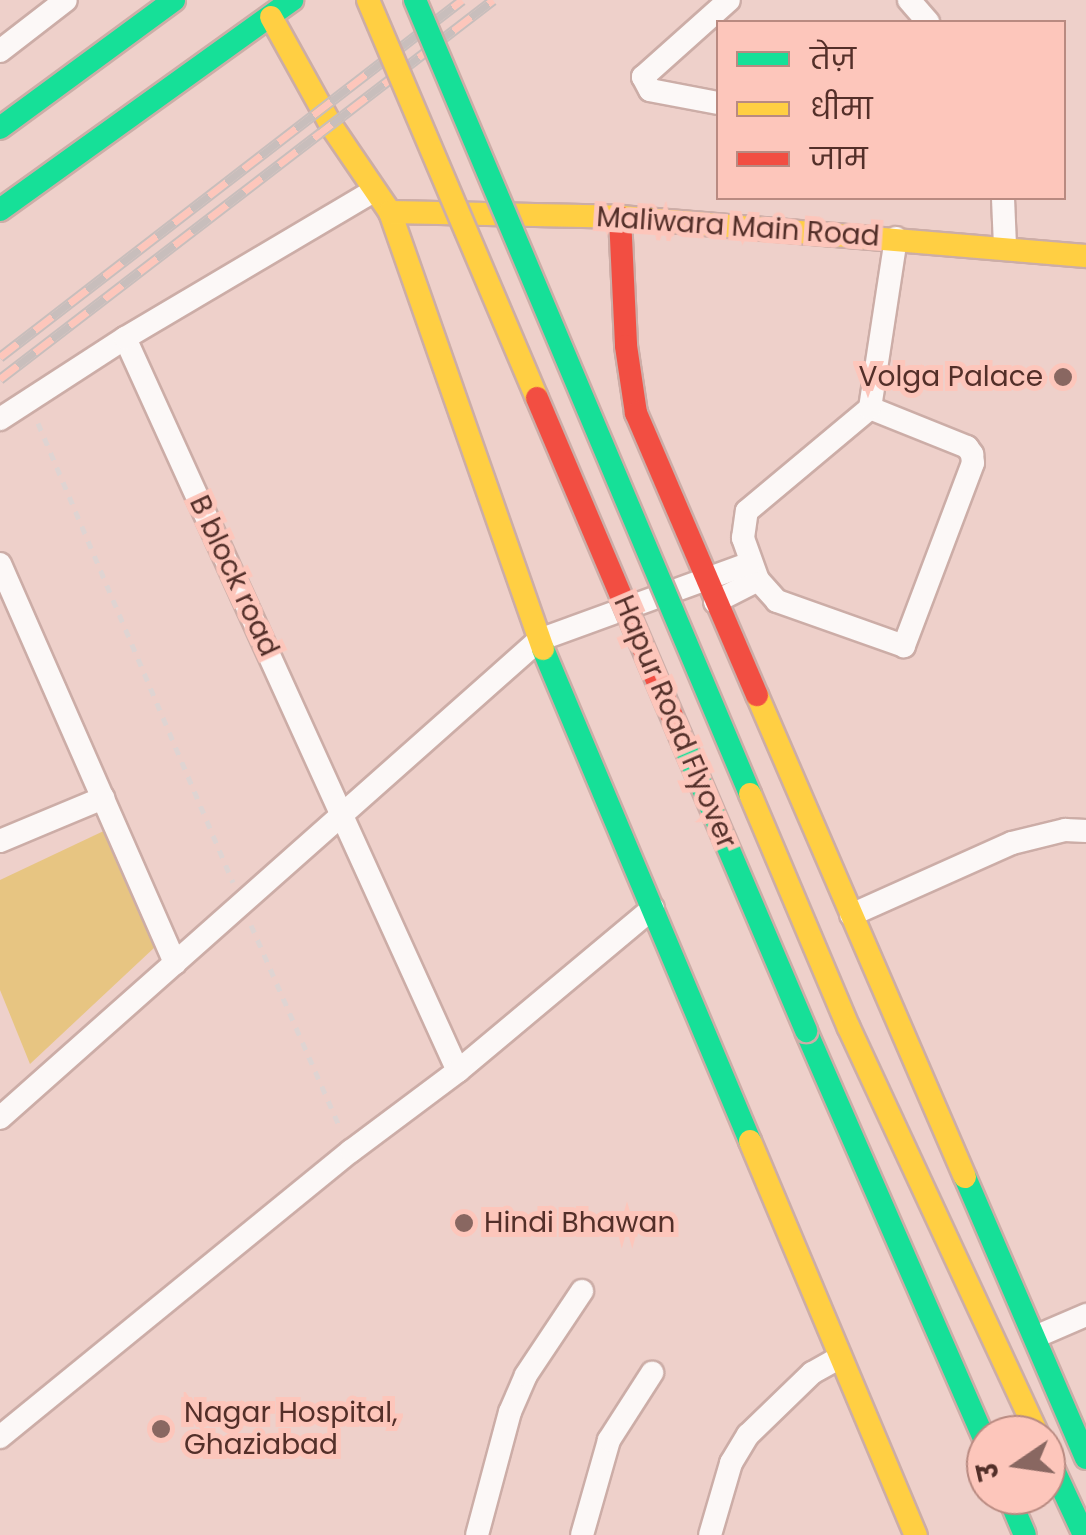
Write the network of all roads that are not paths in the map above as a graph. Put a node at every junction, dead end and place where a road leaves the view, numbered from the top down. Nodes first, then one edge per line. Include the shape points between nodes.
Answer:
1 (66, 0) edge
2 (174, 0) edge
3 (292, 0) edge
4 (368, 0) edge
5 (416, 0) edge
6 (729, 0) edge
7 (909, 0) edge
8 (271, 17) junction
9 (926, 20) edge
10 (0, 51) edge
11 (716, 103) edge
12 (0, 128) edge
13 (374, 190) junction
14 (1002, 200) edge
15 (0, 210) edge
16 (390, 212) junction
17 (620, 217) junction
18 (896, 238) junction
19 (1006, 246) junction
20 (1086, 256) edge
21 (125, 338) junction
22 (870, 408) junction
23 (0, 419) edge
24 (0, 564) edge
25 (754, 572) junction
26 (711, 592) junction
27 (539, 640) junction
28 (103, 798) junction
29 (342, 814) junction
30 (1086, 831) edge
31 (0, 841) edge
32 (653, 908) junction
33 (851, 916) junction
34 (175, 963) junction
35 (458, 1071) junction
36 (2, 1111) edge
37 (582, 1292) dead end
38 (1086, 1315) edge
39 (1035, 1337) junction
40 (839, 1358) junction
41 (652, 1373) dead end
42 (974, 1415) edge
43 (1029, 1415) edge
44 (0, 1437) edge
45 (1086, 1458) edge
46 (1076, 1489) edge
47 (477, 1535) edge
48 (582, 1535) edge
49 (710, 1535) edge
50 (916, 1535) edge
51 (1084, 1535) edge

1 - 10 street
2 - 12 main road
3 - 8 main road
4 - 42 main road, Hapur Road Flyover, bridge
5 - 43 main road, Hapur Road Flyover, bridge via 849,1028
6 - 11 street via 643,77 650,90
7 - 9 street
8 - 13 main road
8 - 15 main road
13 - 16 main road
13 - 21 street
14 - 19 street
16 - 17 main road, Maliwara Main Road
16 - 27 main road
17 - 18 main road, Maliwara Main Road
17 - 26 main road via 636,412
18 - 19 main road, Maliwara Main Road
18 - 22 street
19 - 20 main road, Maliwara Main Road
21 - 23 street
21 - 29 street, B block road
22 - 25 street via 747,511 743,538
22 - 25 street via 972,454 909,640 894,646 777,600
24 - 28 street
25 - 26 street
26 - 27 street
26 - 33 main road
27 - 29 street
27 - 32 main road
28 - 31 street
28 - 34 street
29 - 34 street
29 - 35 street, B block road
30 - 33 street via 1012,843
32 - 35 street
32 - 40 main road
33 - 39 main road
34 - 36 street
35 - 44 street
37 - 47 street via 510,1412
38 - 39 street
39 - 45 main road
40 - 49 street via 812,1373 748,1435 731,1463
40 - 50 main road
41 - 48 street via 610,1440
46 - 51 main road

